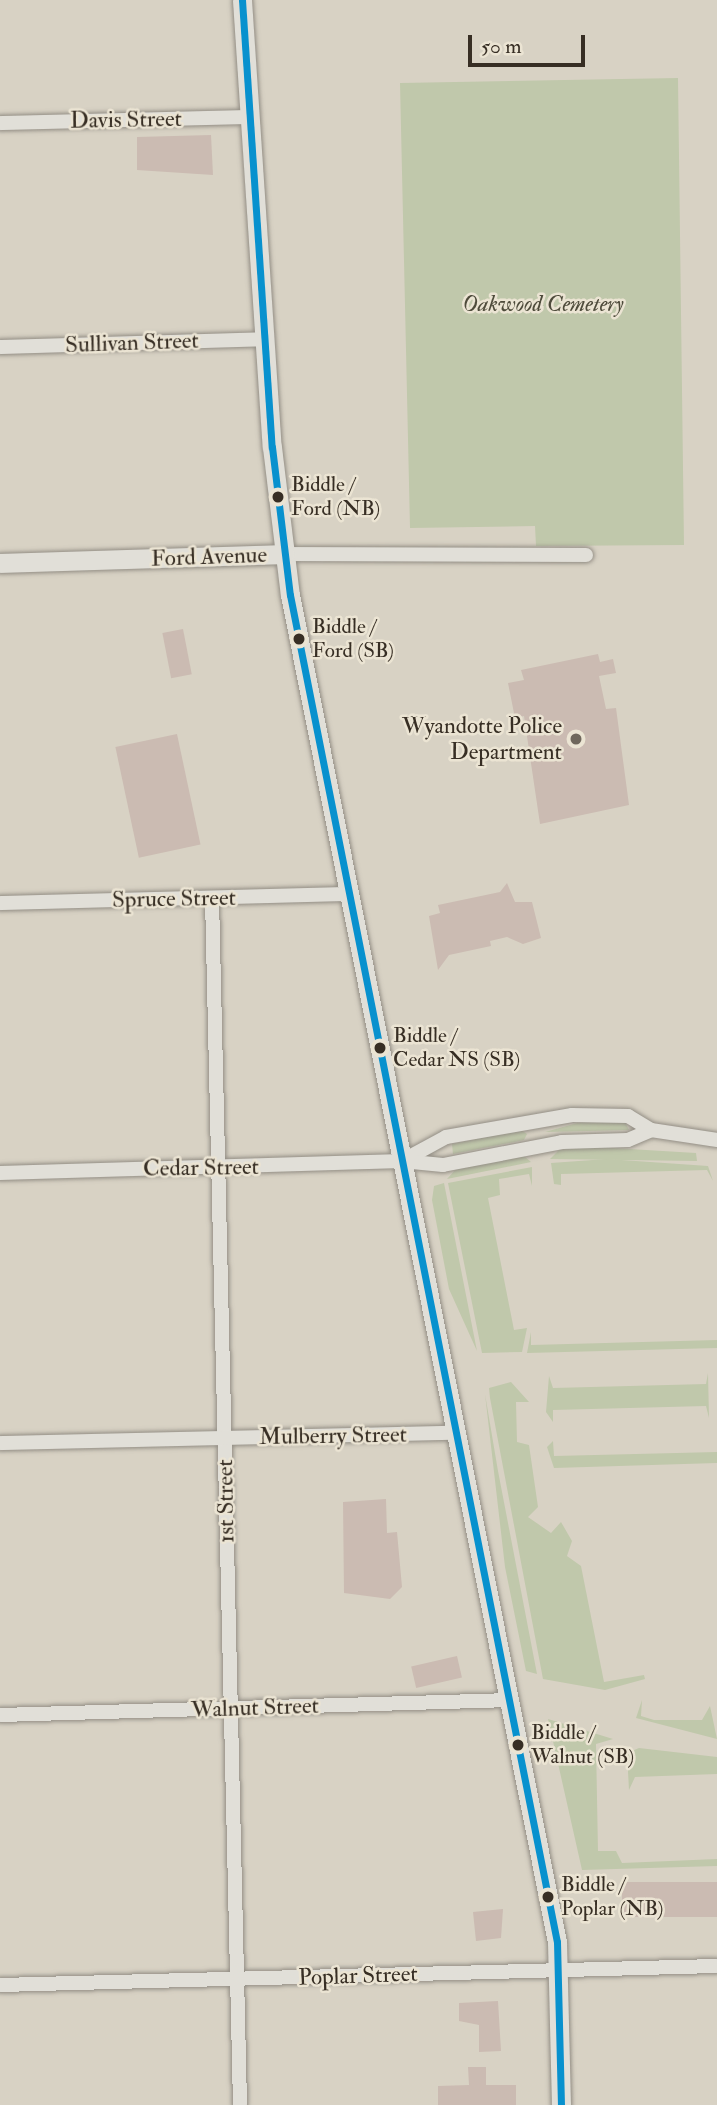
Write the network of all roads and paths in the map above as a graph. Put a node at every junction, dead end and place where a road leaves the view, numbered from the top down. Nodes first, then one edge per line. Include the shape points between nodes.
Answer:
1 (242, 0) edge
2 (251, 117) junction
3 (0, 123) edge
4 (265, 339) junction
5 (0, 347) edge
6 (285, 554) junction
7 (586, 555) dead end
8 (0, 563) edge
9 (348, 894) junction
10 (212, 898) junction
11 (0, 903) edge
12 (651, 1130) junction
13 (717, 1140) edge
14 (402, 1161) junction
15 (218, 1168) junction
16 (0, 1173) edge
17 (456, 1433) junction
18 (224, 1438) junction
19 (0, 1443) edge
20 (510, 1700) junction
21 (231, 1709) junction
22 (0, 1715) edge
23 (717, 1966) edge
24 (558, 1970) junction
25 (237, 1979) junction
26 (0, 1985) edge
27 (240, 2105) edge
28 (561, 2105) edge

1 - 2 main road
2 - 3 street, Davis Street
2 - 4 main road
4 - 5 street, Sullivan Street
4 - 6 main road
6 - 7 street, Ford Avenue
6 - 8 main road, Ford Avenue
6 - 9 main road
9 - 10 street, Spruce Street
9 - 14 main road
10 - 11 street, Spruce Street
10 - 15 street, 1st Street
12 - 13 street
12 - 14 street, Cedar Street via 628,1140 562,1142 443,1165
12 - 14 street via 628,1116 572,1115 446,1137
14 - 15 street, Cedar Street
14 - 17 main road
15 - 16 street, Cedar Street
15 - 18 street, 1st Street
17 - 18 street, Mulberry Street
17 - 20 main road
18 - 19 street, Mulberry Street
18 - 21 street, 1st Street
20 - 21 street, Walnut Street
20 - 24 main road
21 - 22 street, Walnut Street
21 - 25 street, 1st Street
23 - 24 street, Poplar Street
24 - 25 street, Poplar Street
24 - 28 main road
25 - 26 street, Poplar Street
25 - 27 street, 1st Street

